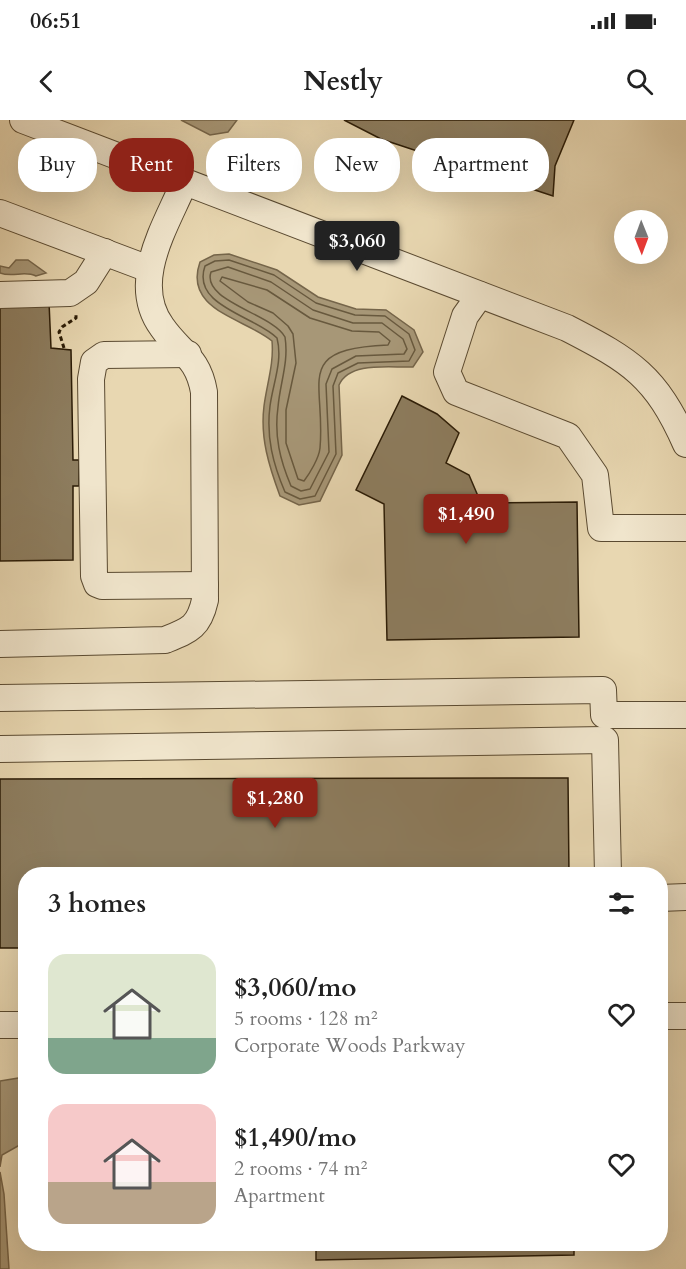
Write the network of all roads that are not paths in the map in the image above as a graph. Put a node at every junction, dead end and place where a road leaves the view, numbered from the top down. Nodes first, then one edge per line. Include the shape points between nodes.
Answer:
1 (23, 120) edge
2 (58, 127) edge
3 (109, 150) edge
4 (194, 187) edge
5 (180, 192) edge
6 (0, 213) edge
7 (105, 252) junction
8 (149, 269) junction
9 (0, 295) edge
10 (480, 295) junction
11 (188, 354) junction
12 (686, 444) edge
13 (686, 528) edge
14 (205, 585) junction
15 (0, 644) edge
16 (0, 698) edge
17 (686, 715) edge
18 (604, 728) junction
19 (0, 749) edge
20 (608, 867) edge
21 (686, 897) edge
22 (668, 898) edge
23 (668, 1016) edge
24 (686, 1016) edge
25 (0, 1025) edge
26 (18, 1025) edge

1 - 2 street
2 - 3 street
4 - 10 street
5 - 8 street
6 - 7 street
7 - 8 street
7 - 9 street via 86,282 67,293
8 - 11 street via 148,292 153,310 161,327
10 - 12 street via 567,328 618,354 660,395
10 - 13 street via 465,316 447,372 456,393 568,436 595,475 601,528
11 - 14 street via 201,374 204,392
11 - 14 street via 104,355 94,362 94,576 102,586
14 - 15 street via 201,618 187,631 165,640
16 - 18 street via 603,690
17 - 18 street
18 - 19 street
18 - 20 street
21 - 22 street
23 - 24 street
25 - 26 street

